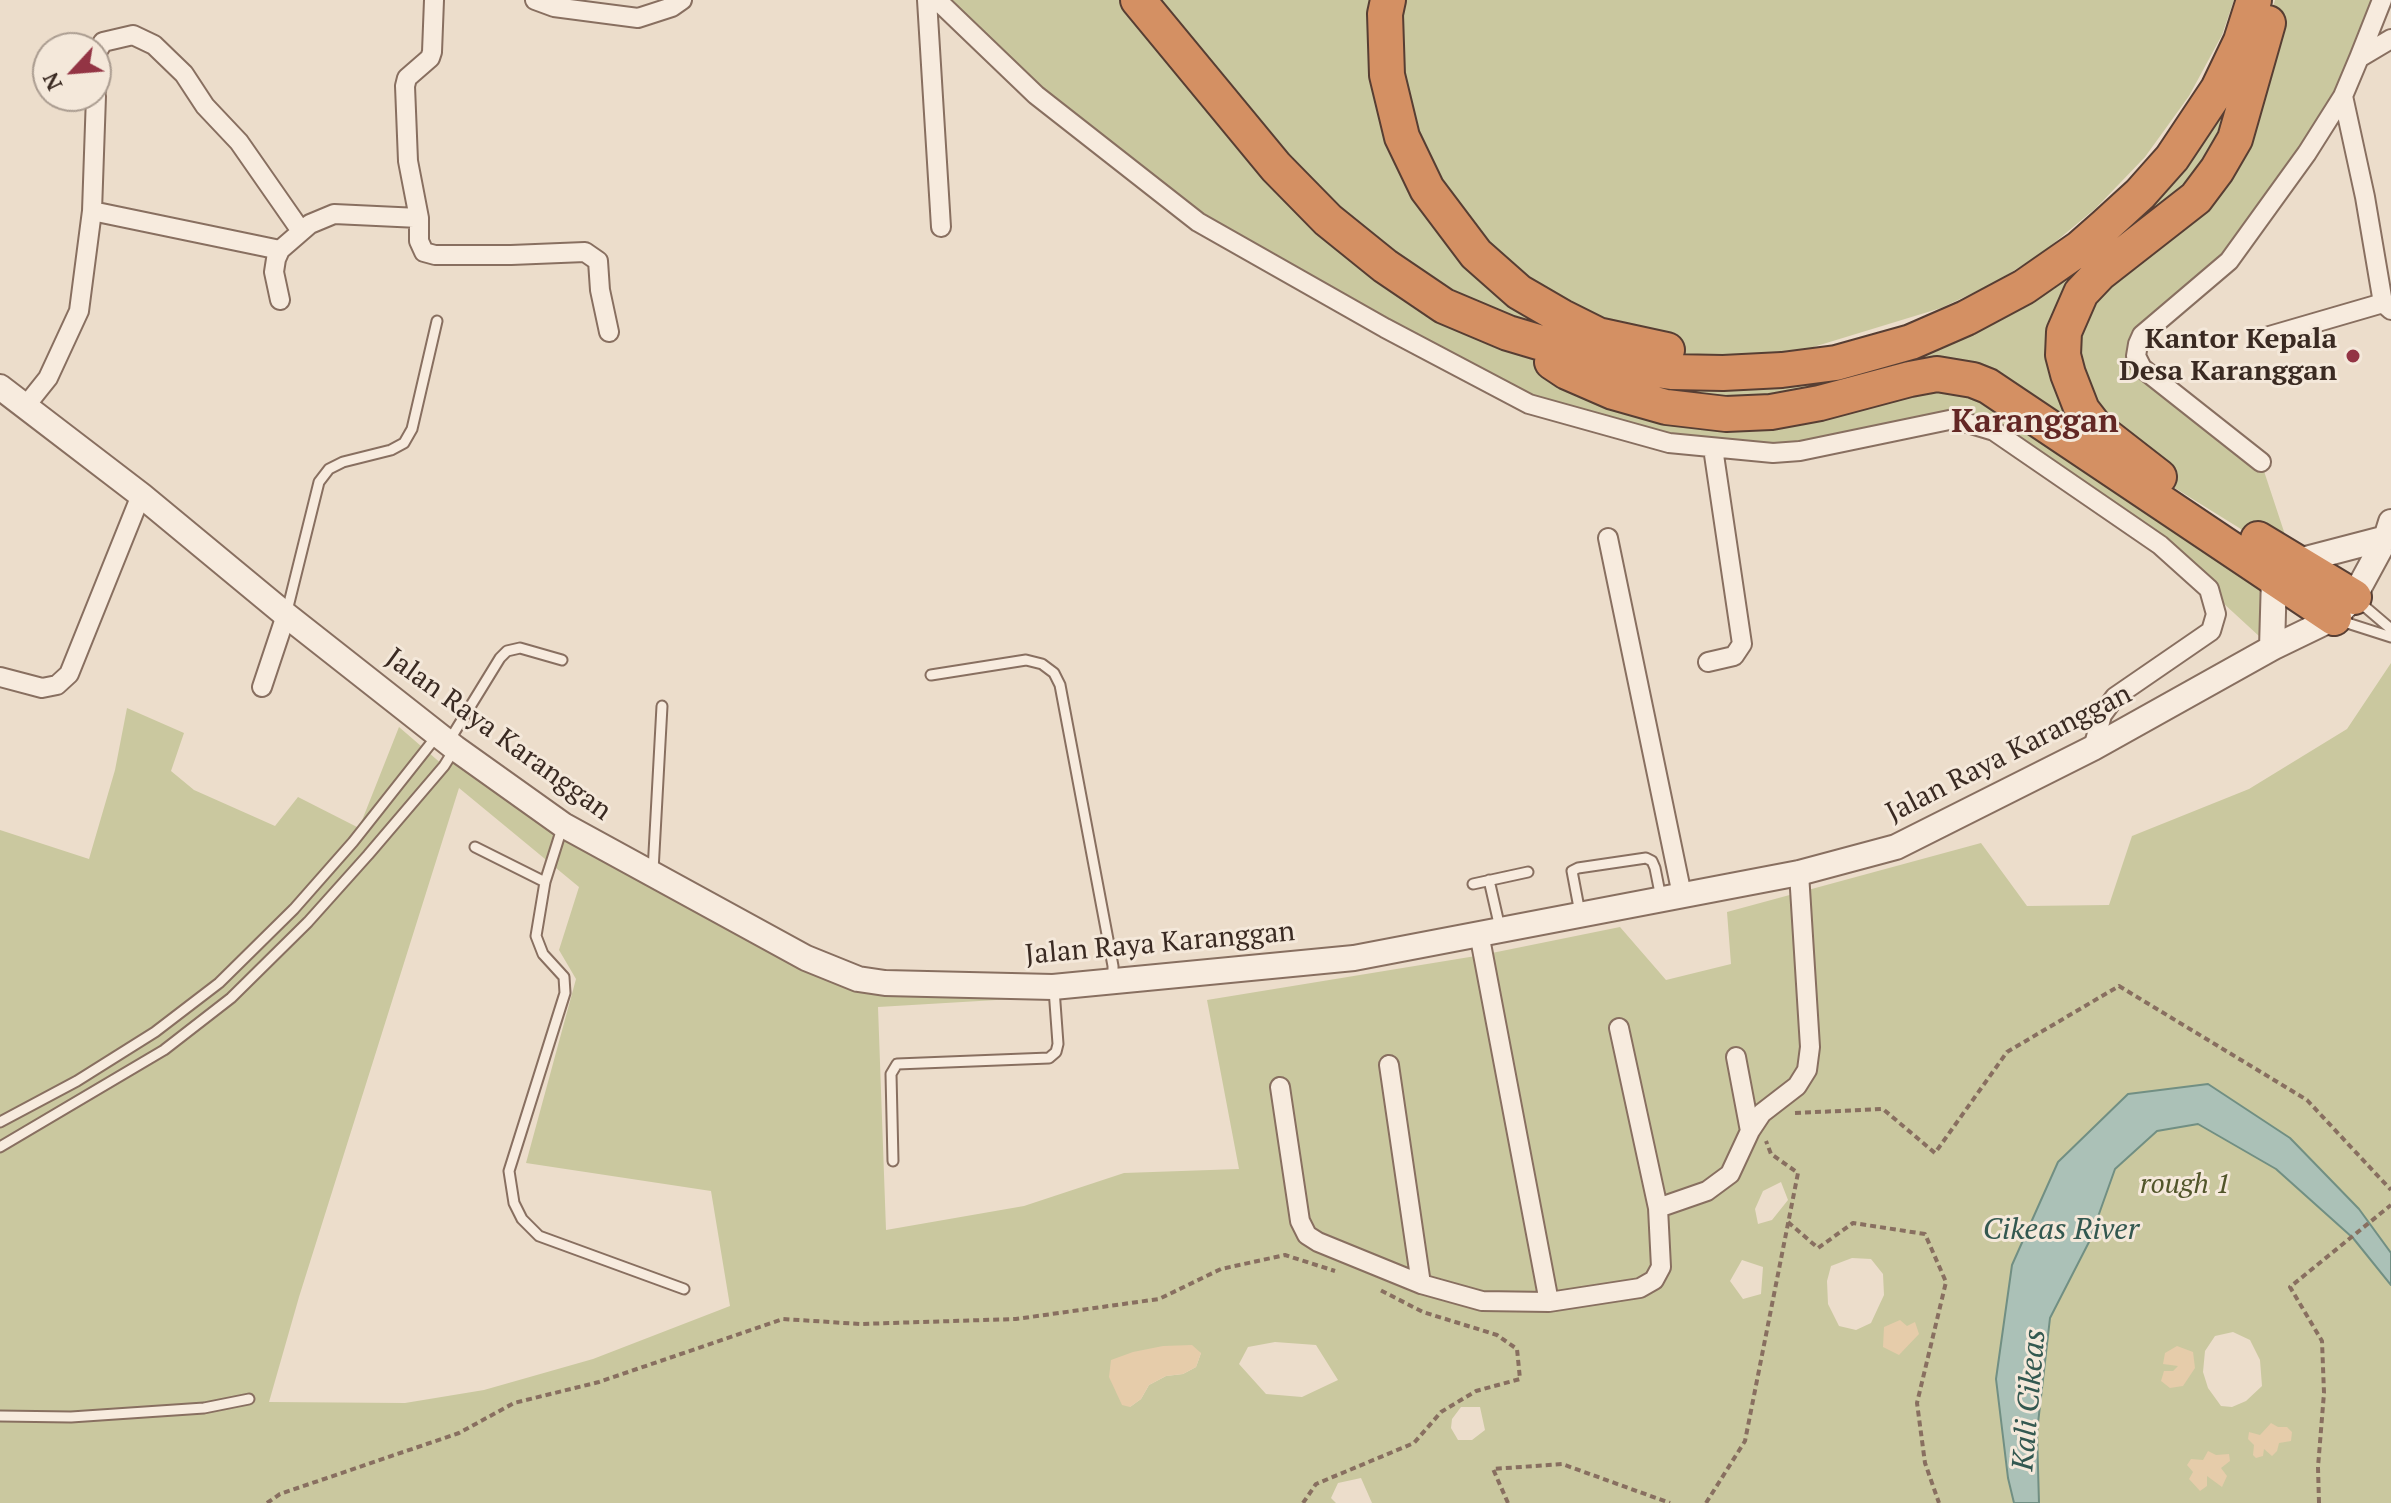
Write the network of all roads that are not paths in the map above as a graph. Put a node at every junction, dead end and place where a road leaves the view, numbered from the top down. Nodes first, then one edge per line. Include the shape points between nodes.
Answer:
1 (434, 0) edge
2 (535, 0) edge
3 (682, 0) edge
4 (927, 0) edge
5 (937, 0) edge
6 (1138, 0) edge
7 (1388, 0) edge
8 (2234, 0) edge
9 (2254, 0) edge
10 (2275, 0) edge
11 (2382, 0) edge
12 (2391, 39) edge
13 (112, 40) edge
14 (2359, 58) junction
15 (2343, 96) junction
16 (95, 112) edge
17 (92, 211) junction
18 (419, 218) junction
19 (941, 227) dead end
20 (301, 231) junction
21 (280, 250) junction
22 (280, 300) dead end
23 (2387, 306) edge
24 (437, 321) dead end
25 (609, 332) dead end
26 (1508, 333) junction
27 (2266, 337) dead end
28 (0, 387) edge
29 (24, 408) junction
30 (1713, 448) junction
31 (2261, 462) dead end
32 (141, 495) junction
33 (2388, 530) edge
34 (1608, 538) dead end
35 (2284, 569) junction
36 (2344, 608) junction
37 (286, 615) junction
38 (2391, 629) edge
39 (2391, 637) edge
40 (2272, 648) junction
41 (562, 660) dead end
42 (1708, 662) dead end
43 (931, 675) dead end
44 (0, 677) edge
45 (262, 687) dead end
46 (662, 706) dead end
47 (447, 742) junction
48 (2093, 748) junction
49 (563, 825) junction
50 (366, 826) junction
51 (380, 840) junction
52 (475, 847) dead end
53 (1528, 872) dead end
54 (1799, 873) junction
55 (652, 875) junction
56 (1489, 880) junction
57 (545, 882) junction
58 (1473, 884) dead end
59 (1671, 897) junction
60 (1580, 913) junction
61 (1489, 931) junction
62 (1113, 982) junction
63 (1053, 987) junction
64 (1619, 1028) dead end
65 (1736, 1057) dead end
66 (1389, 1065) dead end
67 (1280, 1087) dead end
68 (0, 1122) edge
69 (1757, 1132) junction
70 (0, 1147) edge
71 (893, 1161) dead end
72 (1658, 1208) junction
73 (1421, 1284) junction
74 (684, 1289) dead end
75 (1549, 1302) junction
76 (249, 1399) dead end
77 (0, 1416) edge

1 - 18 street via 430,58 405,86 408,161
2 - 3 street via 638,18
4 - 19 street
5 - 30 street via 1036,95 1198,222 1529,404 1669,443
6 - 26 highway via 1276,167 1328,220 1444,306
7 - 8 highway via 1387,75 1402,137 1427,189 1476,254 1519,292 1598,335 1685,354 1742,356 1875,334 1980,290 2042,253 2145,157 2189,96
9 - 26 highway via 2218,89 2172,158 2140,194 2080,248 1966,318 1911,342 1836,363 1723,373 1609,363
10 - 35 highway via 2235,139 2223,160 2196,198 2081,293 2064,332 2063,355 2082,410 2096,428
11 - 14 street
12 - 14 street
13 - 20 street via 133,35 154,45 184,74
14 - 15 street
15 - 23 street
15 - 31 street via 2229,261 2138,344 2142,368
16 - 17 street
17 - 21 street
17 - 29 street via 79,311 48,378
18 - 20 street via 334,214
18 - 25 street via 419,241 424,252 435,255 594,256
20 - 21 street
21 - 22 street via 274,272
23 - 27 street
24 - 37 lane via 412,429 404,443 343,462 319,482
26 - 35 highway via 1567,372 1613,392 1697,412 1771,412 1937,374 1973,380
28 - 29 street, Jalan Raya Karanggan
29 - 32 street, Jalan Raya Karanggan
30 - 42 street via 1742,644 1734,656
30 - 48 street via 1800,451 1954,419 1994,431 2160,545 2209,589 2216,614 2211,631 2115,697 2102,715
32 - 37 street, Jalan Raya Karanggan
32 - 44 street via 69,674 57,685 42,688
33 - 35 street
33 - 36 street
34 - 59 street
35 - 36 highway
35 - 40 street
36 - 38 lane
36 - 39 lane
36 - 40 street, Jalan Raya Karanggan
37 - 45 street
37 - 47 street, Jalan Raya Karanggan
40 - 48 street, Jalan Raya Karanggan
41 - 47 lane via 520,648 507,651
43 - 62 lane via 1026,660 1054,673
46 - 55 lane
47 - 49 street, Jalan Raya Karanggan
47 - 50 lane
47 - 51 lane via 444,766
48 - 54 street, Jalan Raya Karanggan via 1896,847
49 - 55 street, Jalan Raya Karanggan
49 - 57 lane
50 - 51 lane
50 - 68 lane via 294,909 219,983 155,1032
51 - 70 lane via 231,998 164,1050
52 - 57 lane
53 - 56 lane
54 - 59 street, Jalan Raya Karanggan
54 - 69 street via 1807,1070 1797,1086 1762,1113
55 - 63 street, Jalan Raya Karanggan via 806,958 858,979
56 - 58 lane
56 - 61 lane
57 - 74 lane via 536,936 543,954 564,977 565,993 509,1171 514,1203 539,1236
59 - 60 street, Jalan Raya Karanggan
59 - 60 lane via 1646,858 1578,868 1572,871
60 - 61 street, Jalan Raya Karanggan
61 - 62 street, Jalan Raya Karanggan via 1354,958
61 - 75 street
62 - 63 street, Jalan Raya Karanggan
63 - 71 lane via 1058,1044 1049,1058 897,1064 891,1074
64 - 72 street
65 - 69 street
66 - 73 street
67 - 73 street via 1300,1221 1307,1235
69 - 72 street via 1730,1174 1707,1191
72 - 75 street via 1661,1267 1654,1280 1640,1288
73 - 75 street via 1482,1301
76 - 77 lane via 204,1408

